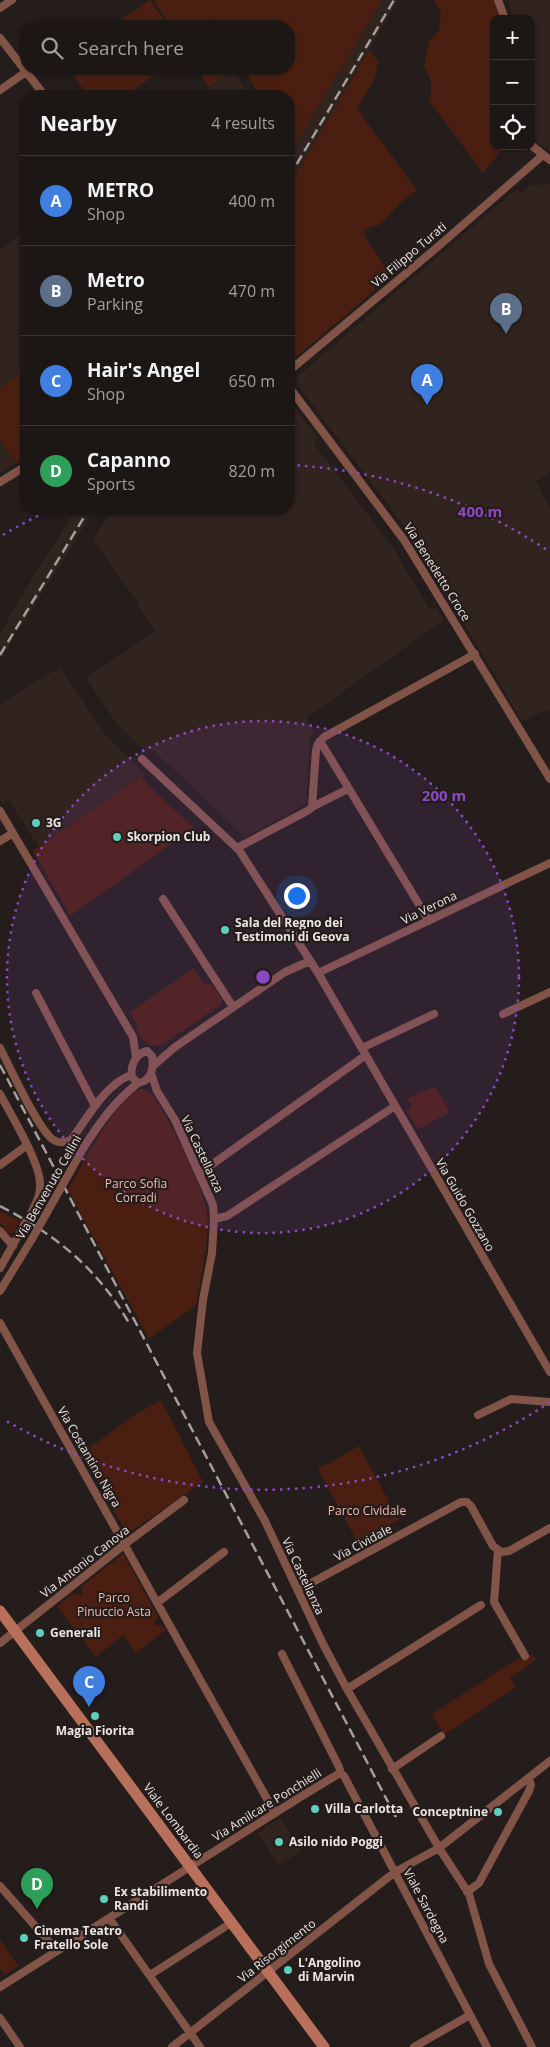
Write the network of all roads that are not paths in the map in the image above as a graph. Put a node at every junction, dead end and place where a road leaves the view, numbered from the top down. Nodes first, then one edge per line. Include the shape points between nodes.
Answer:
1 (12, 0) edge
2 (498, 0) edge
3 (0, 8) edge
4 (504, 15) edge
5 (0, 38) edge
6 (20, 64) edge
7 (22, 75) edge
8 (28, 75) edge
9 (0, 90) edge
10 (40, 90) edge
11 (535, 148) edge
12 (543, 155) junction
13 (550, 160) edge
14 (295, 366) edge
15 (295, 395) edge
16 (20, 470) edge
17 (0, 482) edge
18 (475, 654) junction
19 (320, 741) junction
20 (142, 759) dead end
21 (550, 779) edge
22 (348, 789) junction
23 (312, 807) junction
24 (0, 811) edge
25 (13, 832) junction
26 (0, 841) edge
27 (237, 848) junction
28 (550, 864) edge
29 (163, 899) dead end
30 (429, 920) junction
31 (310, 961) junction
32 (318, 973) junction
33 (550, 992) edge
34 (36, 993) dead end
35 (234, 1006) junction
36 (434, 1014) dead end
37 (503, 1014) dead end
38 (133, 1037) junction
39 (175, 1047) junction
40 (0, 1048) edge
41 (149, 1052) junction
42 (364, 1052) junction
43 (136, 1057) junction
44 (152, 1070) junction
45 (131, 1076) junction
46 (141, 1083) junction
47 (157, 1092) junction
48 (0, 1094) edge
49 (121, 1096) junction
50 (95, 1106) junction
51 (395, 1106) junction
52 (26, 1146) junction
53 (0, 1166) edge
54 (200, 1173) junction
55 (214, 1219) junction
56 (0, 1231) edge
57 (13, 1246) junction
58 (0, 1268) edge
59 (0, 1291) edge
60 (0, 1323) edge
61 (550, 1372) edge
62 (550, 1402) edge
63 (478, 1415) dead end
64 (184, 1500) dead end
65 (550, 1528) edge
66 (125, 1544) junction
67 (498, 1550) junction
68 (224, 1552) dead end
69 (298, 1590) junction
70 (158, 1603) junction
71 (481, 1605) dead end
72 (0, 1611) edge
73 (15, 1631) junction
74 (0, 1643) edge
75 (282, 1654) dead end
76 (525, 1656) dead end
77 (347, 1689) junction
78 (441, 1736) dead end
79 (550, 1761) edge
80 (392, 1768) junction
81 (343, 1775) junction
82 (529, 1778) junction
83 (276, 1813) junction
84 (439, 1848) junction
85 (190, 1867) junction
86 (395, 1872) junction
87 (0, 1886) edge
88 (467, 1892) junction
89 (109, 1918) junction
90 (232, 1923) junction
91 (56, 1952) junction
92 (268, 1972) junction
93 (150, 1975) junction
94 (0, 1987) edge
95 (470, 2015) junction
96 (0, 2018) edge
97 (191, 2032) junction
98 (20, 2047) edge
99 (172, 2047) edge
100 (200, 2047) edge
101 (324, 2047) edge
102 (414, 2047) edge
103 (487, 2047) edge
104 (532, 2047) edge

1 - 3 street
2 - 4 street
5 - 6 street
7 - 9 street
8 - 10 street
11 - 12 street
12 - 13 street
12 - 14 street, Via Filippo Turati
15 - 18 street, Via Benedetto Croce via 401,535
16 - 17 street
18 - 19 street
18 - 21 street, Via Benedetto Croce
19 - 22 street
19 - 23 street via 316,752
20 - 27 street, Via Guido Gozzano
22 - 23 street
22 - 30 street
23 - 27 street
24 - 25 street
25 - 26 street
25 - 38 street
27 - 31 street, Via Guido Gozzano
28 - 30 street, Via Verona
29 - 35 street
30 - 32 street, Via Verona
31 - 32 street, Via Guido Gozzano
31 - 35 street via 284,972
32 - 42 street, Via Guido Gozzano
33 - 37 street
34 - 50 street
35 - 39 street
36 - 42 street
38 - 41 street
38 - 43 street
39 - 41 street
39 - 44 street, Via Benvenuto Cellini
40 - 50 street via 36,1116 54,1140 70,1140
41 - 43 street
41 - 44 street, Via Castellanza
42 - 51 street, Via Guido Gozzano
42 - 54 street
43 - 45 street, Via Benvenuto Cellini
44 - 46 street, Via Benvenuto Cellini
44 - 47 street, Via Castellanza
45 - 46 street, Via Castellanza
45 - 49 street, Via Benvenuto Cellini
45 - 50 street via 119,1080
46 - 47 street, Via Castellanza
46 - 49 street, Via Benvenuto Cellini
47 - 54 street, Via Castellanza via 172,1114
48 - 52 street
49 - 59 street, Via Benvenuto Cellini, bridge via 84,1147
51 - 55 street via 227,1216
51 - 61 street, Via Guido Gozzano
52 - 53 street
52 - 57 street, bridge via 38,1170 40,1183 38,1198
54 - 55 street, Via Castellanza via 212,1202
55 - 69 street, Via Castellanza via 197,1343 207,1414
56 - 57 street
57 - 58 street
60 - 66 street, Via Costantino Nigra
62 - 63 street via 511,1398
64 - 66 street, Via Antonio Canova
65 - 67 street via 509,1551
66 - 70 street, Via Costantino Nigra
66 - 73 street, Via Antonio Canova
67 - 69 street, Via Cividale via 471,1506 461,1502
67 - 76 street via 494,1602
68 - 70 street
69 - 77 street, Via Castellanza
70 - 83 street, Via Costantino Nigra
71 - 77 street
72 - 73 street, Viale Lombardia
73 - 74 street, Via Antonio Canova
73 - 85 street, Viale Lombardia
75 - 81 street, Viale Sardegna
77 - 80 street, Via Castellanza
78 - 80 street
79 - 82 street, Via Risorgimento
80 - 84 street, Via Castellanza
81 - 83 street, Via Amilcare Ponchielli via 334,1776
81 - 86 street, Viale Sardegna
82 - 84 street, Via Risorgimento
82 - 88 street via 529,1791 479,1883
83 - 85 street, Via Amilcare Ponchielli
84 - 86 street, Via Risorgimento
84 - 88 street, Via Castellanza
85 - 89 street, Via Amilcare Ponchielli
85 - 90 street, Viale Lombardia
86 - 92 street, Via Risorgimento
86 - 95 street, Viale Sardegna
87 - 91 street
88 - 104 street, Via Castellanza via 489,1964
89 - 91 street, Via Amilcare Ponchielli
89 - 93 street
90 - 92 street, Viale Lombardia
90 - 93 street
91 - 94 street, Via Amilcare Ponchielli
92 - 97 street, Via Risorgimento
92 - 101 street, Viale Lombardia
93 - 97 street
95 - 102 street
95 - 103 street, Viale Sardegna
96 - 98 street
97 - 99 street, Via Risorgimento
97 - 100 street

